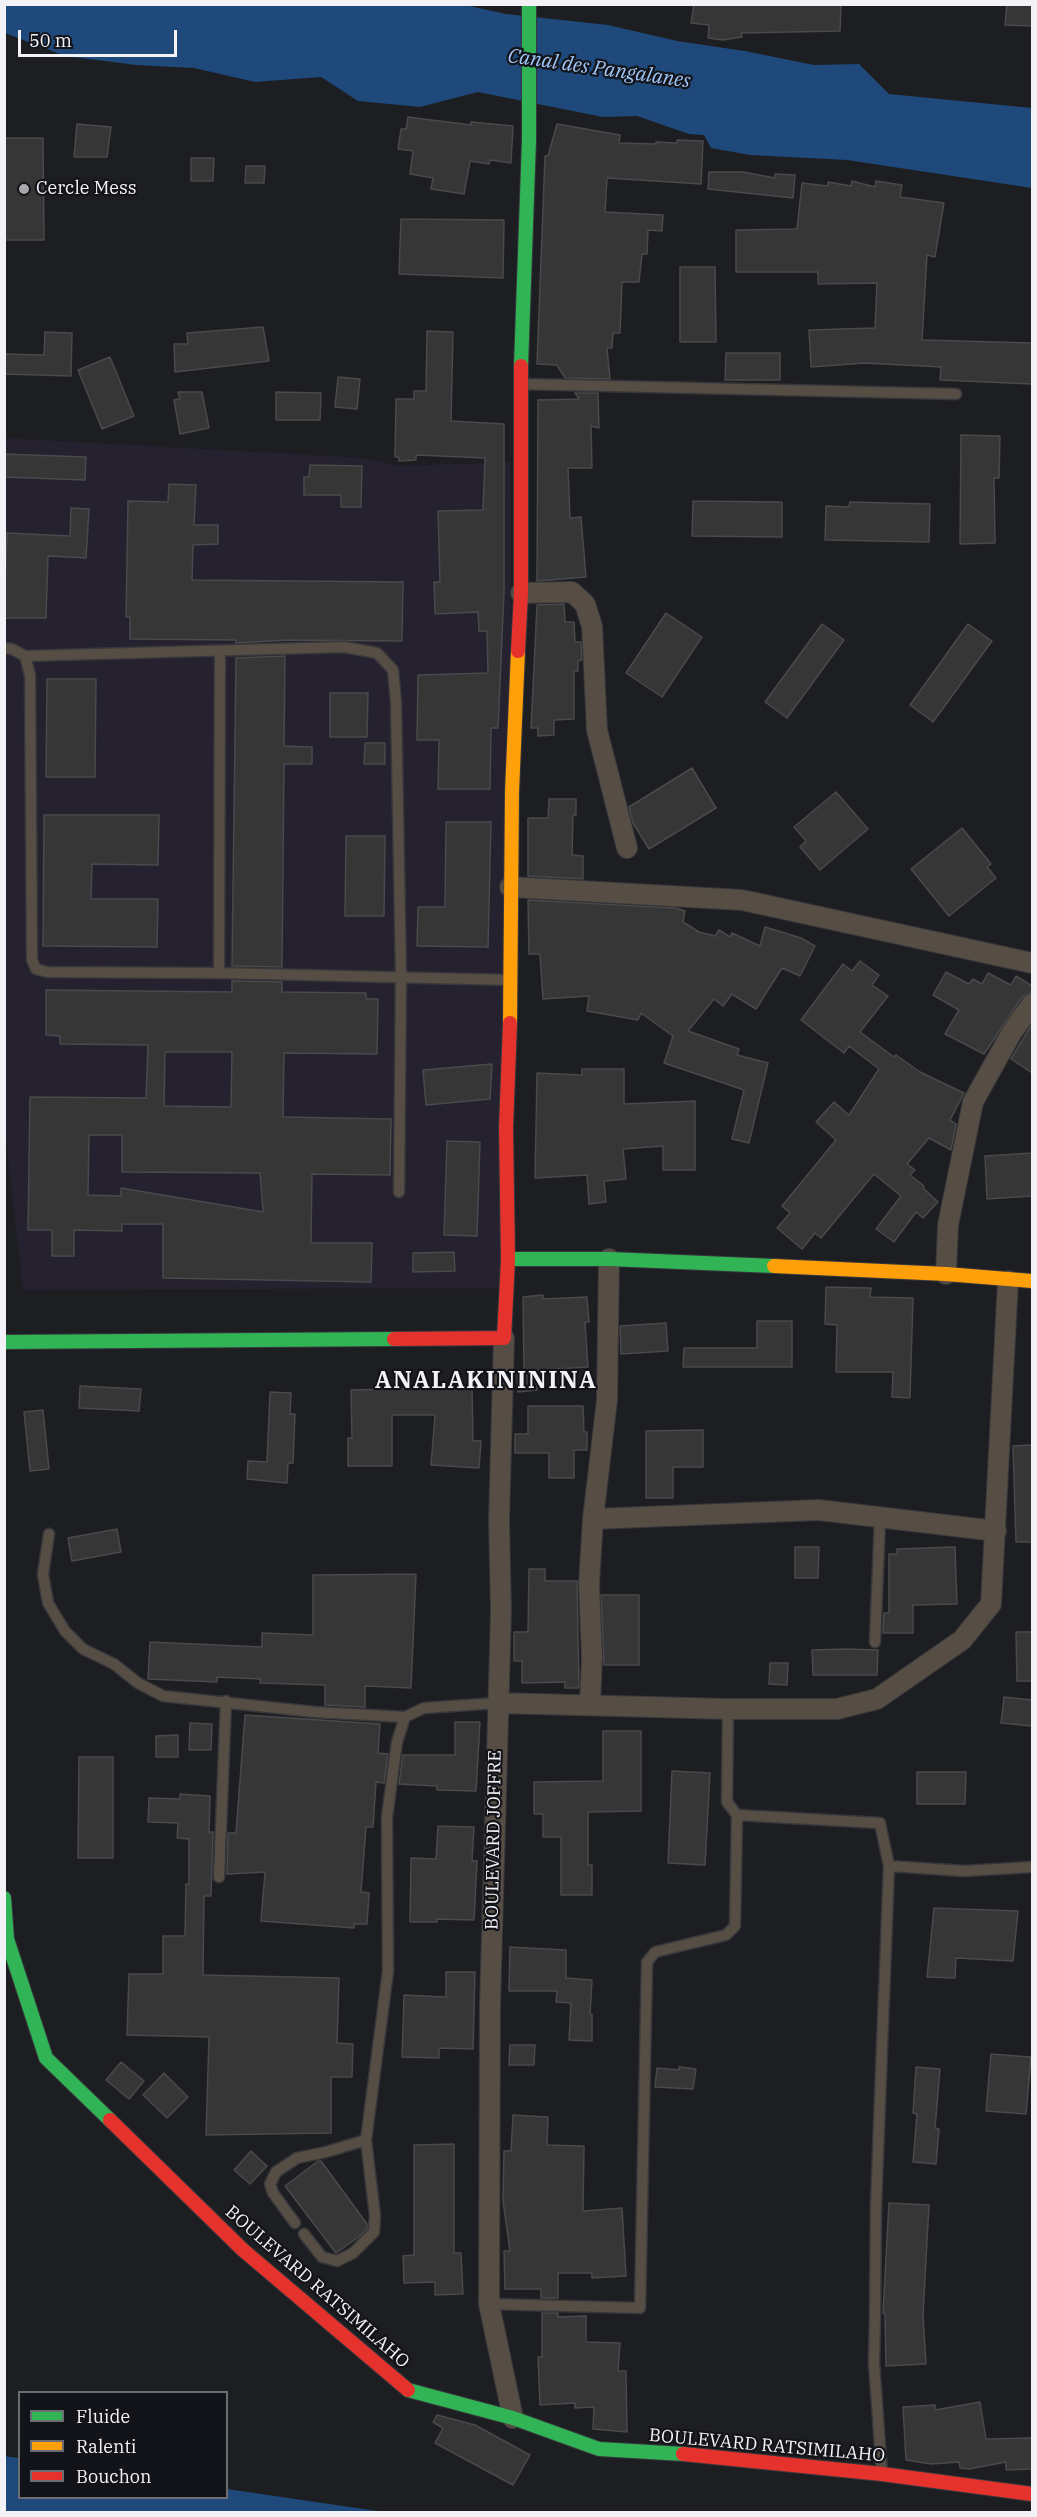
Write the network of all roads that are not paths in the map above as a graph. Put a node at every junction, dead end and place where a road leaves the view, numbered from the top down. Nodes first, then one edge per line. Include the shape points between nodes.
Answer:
1 (530, 4) edge
2 (520, 384) junction
3 (956, 394) dead end
4 (522, 593) junction
5 (4, 648) edge
6 (220, 651) junction
7 (25, 656) junction
8 (627, 848) dead end
9 (510, 887) junction
10 (1032, 963) edge
11 (219, 973) junction
12 (401, 976) junction
13 (512, 980) junction
14 (1032, 1004) edge
15 (399, 1192) dead end
16 (508, 1259) junction
17 (609, 1259) junction
18 (946, 1274) junction
19 (1008, 1281) junction
20 (1032, 1281) edge
21 (504, 1338) junction
22 (4, 1342) edge
23 (880, 1518) junction
24 (593, 1519) junction
25 (996, 1531) junction
26 (49, 1534) dead end
27 (875, 1642) dead end
28 (226, 1701) junction
29 (497, 1703) junction
30 (590, 1704) junction
31 (728, 1709) junction
32 (405, 1717) junction
33 (737, 1815) junction
34 (889, 1866) junction
35 (1032, 1868) edge
36 (219, 1877) dead end
37 (4, 1898) edge
38 (366, 2140) junction
39 (295, 2223) dead end
40 (304, 2234) dead end
41 (489, 2304) junction
42 (513, 2418) junction
43 (882, 2474) junction
44 (1032, 2494) edge

1 - 2 street, BOULEVARD JOFFRE
2 - 3 lane
2 - 4 street, BOULEVARD JOFFRE
4 - 8 street via 572,592 585,604 592,626 597,730
4 - 9 street, BOULEVARD JOFFRE
5 - 7 lane
6 - 7 lane
6 - 11 lane
6 - 12 lane via 344,647 377,653 393,670
7 - 11 lane via 30,675 32,960 36,969
9 - 10 street via 742,900
9 - 13 street, BOULEVARD JOFFRE
11 - 12 lane
12 - 13 lane
12 - 15 lane
13 - 16 street, BOULEVARD JOFFRE via 506,1128
14 - 18 street via 973,1102 948,1225
16 - 17 street
16 - 21 street, BOULEVARD JOFFRE
17 - 18 street
17 - 24 street via 607,1400
18 - 19 street
19 - 20 street
19 - 25 street
21 - 22 street
21 - 29 street, BOULEVARD JOFFRE
23 - 24 street via 819,1510
23 - 25 street
23 - 27 lane
24 - 30 street
25 - 31 street via 991,1604 962,1640 877,1699 837,1709
26 - 28 lane via 43,1574 48,1603 65,1631 83,1649 163,1696
28 - 32 lane via 315,1712
28 - 36 lane
29 - 30 street
29 - 32 lane via 424,1708
29 - 41 street, BOULEVARD JOFFRE
30 - 31 street
31 - 33 lane via 727,1802
32 - 38 lane via 397,1742 387,1817 388,1971
33 - 34 lane via 880,1823
33 - 41 lane via 735,1926 726,1935 655,1952 647,1962 640,2308
34 - 35 lane via 964,1871
34 - 43 lane via 874,2363
37 - 42 street, BOULEVARD RATSIMILAHO via 7,1939 46,2058 243,2250 406,2389
38 - 39 lane via 297,2158 276,2172 270,2184 273,2193
38 - 40 lane via 374,2232 353,2253 337,2261 322,2257
41 - 42 street, BOULEVARD JOFFRE
42 - 43 street, BOULEVARD RATSIMILAHO via 599,2450 685,2454
43 - 44 street, BOULEVARD RATSIMILAHO

